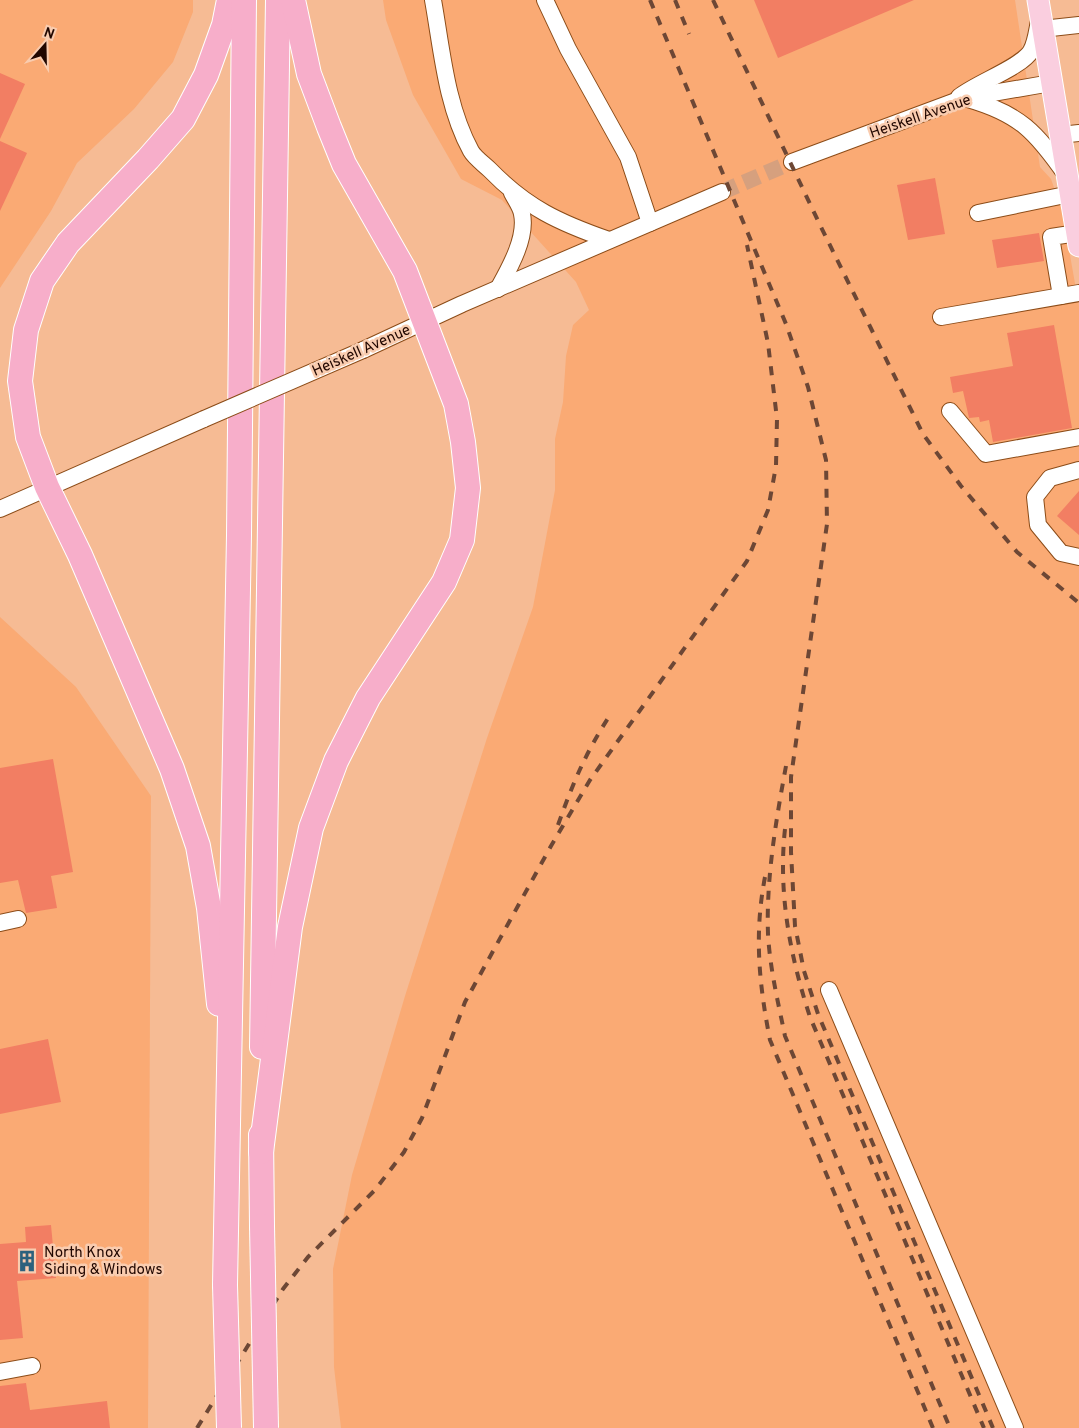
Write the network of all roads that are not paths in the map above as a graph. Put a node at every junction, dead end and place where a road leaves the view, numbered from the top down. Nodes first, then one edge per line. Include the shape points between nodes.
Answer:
1 (229, 0) edge
2 (244, 0) edge
3 (278, 0) edge
4 (293, 0) edge
5 (433, 0) edge
6 (545, 0) edge
7 (1040, 15) edge
8 (1079, 25) edge
9 (1051, 82) junction
10 (958, 100) junction
11 (1069, 134) edge
12 (792, 162) tunnel mouth
13 (1068, 186) junction
14 (511, 191) junction
15 (722, 192) tunnel mouth
16 (978, 213) dead end
17 (650, 223) junction
18 (1078, 239) edge
19 (610, 240) junction
20 (498, 289) junction
21 (1079, 293) edge
22 (1061, 296) junction
23 (941, 317) dead end
24 (425, 321) junction
25 (950, 411) dead end
26 (1079, 437) edge
27 (1079, 470) edge
28 (47, 487) junction
29 (0, 509) edge
30 (1079, 557) edge
31 (18, 920) dead end
32 (0, 923) edge
33 (829, 990) dead end
34 (230, 1097) junction
35 (261, 1152) junction
36 (32, 1366) dead end
37 (0, 1372) edge
38 (229, 1428) edge
39 (266, 1428) edge
40 (1015, 1428) edge

1 - 28 highway via 206,75 183,119 68,243 42,280 26,330 20,381 28,436
2 - 34 highway
3 - 35 highway
4 - 24 highway via 309,74 344,164 405,271
5 - 14 street via 458,122 472,152
6 - 17 street via 568,49 628,157
7 - 8 street
7 - 9 main road
7 - 10 street via 1033,44 1025,58 972,87
9 - 10 street, Heiskell Avenue
9 - 11 main road
10 - 12 street, Heiskell Avenue
10 - 13 street via 997,107 1024,124 1041,141
11 - 13 main road
13 - 16 street
13 - 18 main road
14 - 19 street via 568,226
14 - 20 street via 522,214 521,233
15 - 17 street, Heiskell Avenue
17 - 19 street, Heiskell Avenue
18 - 22 street via 1050,237
19 - 20 street, Heiskell Avenue
20 - 24 street, Heiskell Avenue
21 - 22 street
22 - 23 street
24 - 28 street, Heiskell Avenue, bridge
24 - 35 highway via 456,404 463,442 468,488 462,540 444,582 368,698 336,761 311,828 290,927
25 - 26 street via 986,454
27 - 30 street via 1050,478 1035,497 1038,525 1061,553
28 - 29 street, Heiskell Avenue
28 - 34 highway via 80,555 168,760 198,846 209,908
31 - 32 street
33 - 40 street
34 - 38 highway, bridge via 225,1285
35 - 39 highway, bridge
36 - 37 street

